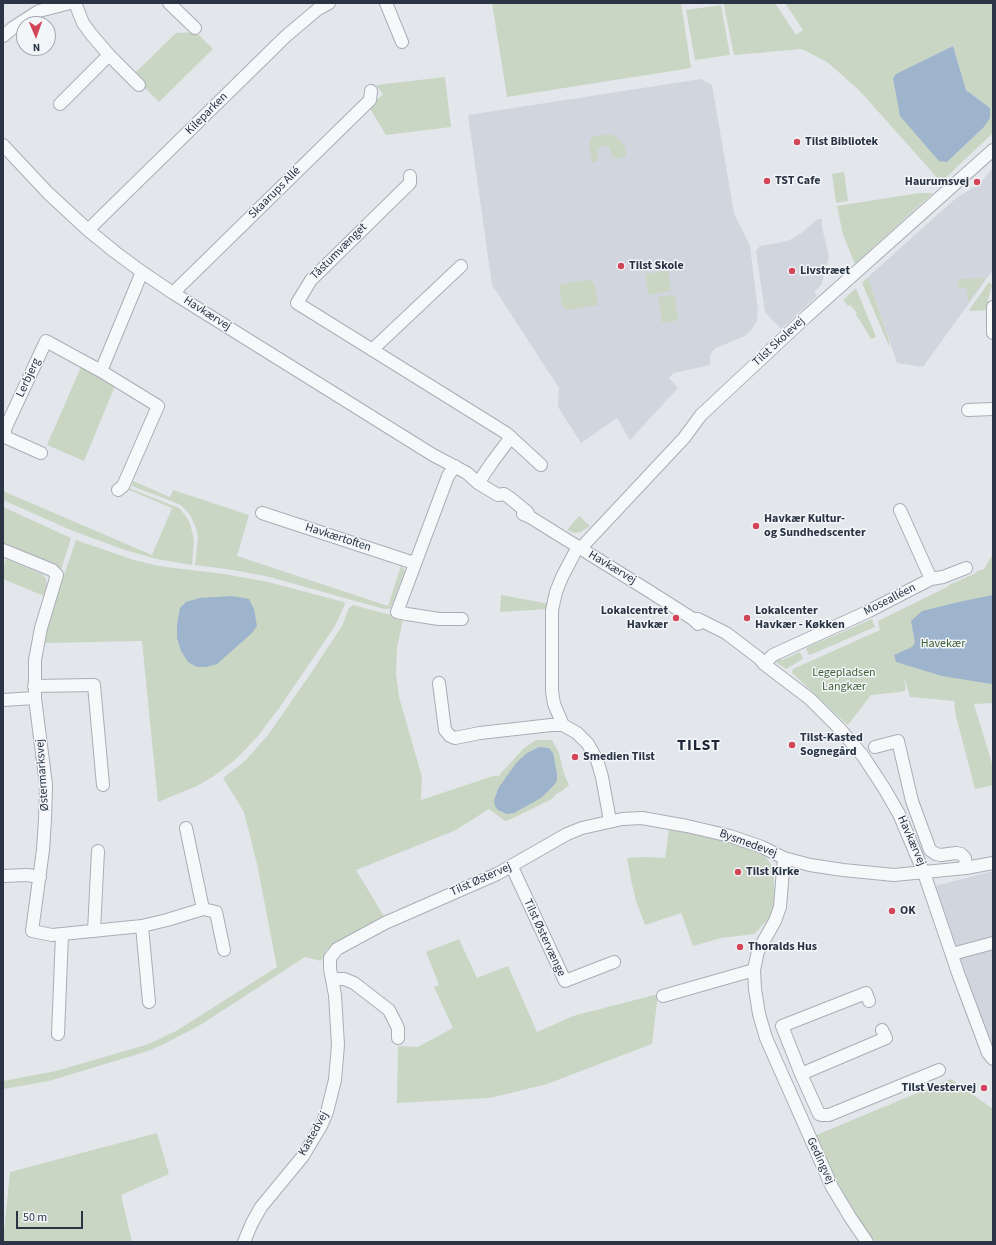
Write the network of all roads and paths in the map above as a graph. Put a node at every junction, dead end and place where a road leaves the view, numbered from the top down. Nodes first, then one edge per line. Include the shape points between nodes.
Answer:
1 (70, 3) edge
2 (76, 3) edge
3 (169, 3) edge
4 (329, 3) edge
5 (386, 3) edge
6 (37, 7) edge
7 (194, 28) dead end
8 (3, 36) edge
9 (402, 42) dead end
10 (109, 55) junction
11 (139, 85) dead end
12 (372, 92) dead end
13 (60, 104) dead end
14 (3, 145) edge
15 (993, 150) edge
16 (410, 176) dead end
17 (88, 230) junction
18 (461, 266) dead end
19 (142, 272) junction
20 (173, 293) junction
21 (993, 307) edge
22 (993, 333) edge
23 (372, 350) junction
24 (101, 371) junction
25 (993, 409) edge
26 (968, 410) dead end
27 (511, 437) junction
28 (41, 453) dead end
29 (541, 465) dead end
30 (453, 468) junction
31 (478, 483) junction
32 (118, 490) dead end
33 (900, 510) dead end
34 (262, 513) dead end
35 (3, 550) edge
36 (577, 552) junction
37 (414, 563) junction
38 (966, 568) dead end
39 (931, 579) junction
40 (458, 622) dead end
41 (764, 664) junction
42 (439, 683) dead end
43 (34, 686) junction
44 (35, 698) junction
45 (3, 700) edge
46 (563, 725) junction
47 (876, 747) dead end
48 (102, 785) dead end
49 (642, 818) joint
50 (610, 821) junction
51 (186, 828) dead end
52 (98, 851) dead end
53 (784, 858) junction
54 (993, 863) edge
55 (512, 867) junction
56 (966, 868) junction
57 (924, 873) junction
58 (3, 876) edge
59 (40, 877) junction
60 (203, 909) junction
61 (142, 926) junction
62 (94, 931) junction
63 (62, 934) junction
64 (993, 943) edge
65 (224, 950) dead end
66 (952, 954) junction
67 (329, 962) joint
68 (614, 962) dead end
69 (754, 970) junction
70 (332, 979) junction
71 (663, 996) dead end
72 (870, 1001) dead end
73 (149, 1002) dead end
74 (882, 1030) dead end
75 (58, 1034) dead end
76 (398, 1038) dead end
77 (993, 1060) edge
78 (939, 1070) dead end
79 (800, 1071) junction
80 (782, 1075) junction
81 (244, 1242) edge
82 (867, 1242) edge

1 - 6 street
2 - 10 street via 83,23
3 - 7 street via 180,22
4 - 17 street, Kileparken via 286,36
5 - 9 street
6 - 8 street
10 - 11 street
10 - 13 street
12 - 20 street, Skaarups Allé via 370,100
14 - 17 street, Havkærvej via 48,193
15 - 36 street, Tilst Skolevej via 807,316 701,416 684,438
16 - 23 street, Tåstumvænget via 410,183 315,276 297,303
17 - 19 street, Havkærvej
18 - 23 street
19 - 20 street, Havkærvej
19 - 24 street
20 - 30 street, Havkærvej
21 - 22 street
23 - 27 street, Tåstumvænget
24 - 28 street, Lerbjerg via 46,341 5,429 5,437
24 - 32 street, Lerbjerg via 158,406 123,486
25 - 26 street
27 - 29 street, Tåstumvænget
27 - 31 street
30 - 31 street, Havkærvej via 464,479
30 - 37 street
31 - 36 street, Havkærvej
33 - 39 street, Mosealléen
34 - 37 street, Havkærtoften
35 - 43 street, Østermarksvej via 52,570 57,575 41,628 35,660
36 - 41 street, Havkærvej via 694,619
36 - 46 street via 562,577 552,610 552,691 554,704
37 - 40 street via 397,612
38 - 39 street, Mosealléen
39 - 41 street, Mosealléen via 870,611 773,655
41 - 57 street, Havkærvej via 810,699 863,756 899,814
42 - 46 street via 445,730 455,738
43 - 44 street, Østermarksvej
43 - 48 street via 94,685
44 - 45 street
44 - 59 street, Østermarksvej via 46,785
46 - 50 street via 577,733 588,744 597,760
47 - 56 street, Havkærvej via 898,741 912,802 930,850 941,856 961,854 965,858
49 - 50 street, Tilst Østervej
49 - 53 street, Bysmedevej via 730,836
50 - 55 street, Tilst Østervej via 567,834
51 - 60 street
52 - 62 street
53 - 57 street, Bysmedevej via 843,870 894,875
53 - 69 street, Gedingvej via 780,907 758,951
54 - 56 street, Bysmedevej
55 - 67 street, Tilst Østervej via 364,933 332,953
55 - 68 street, Tilst Østervænge via 565,981
56 - 57 street, Bysmedevej
57 - 66 street, Havkærvej
58 - 59 street
59 - 63 street, Østermarksvej via 32,931 52,936
60 - 61 street, Østermarksvej
60 - 65 street via 216,912
61 - 62 street, Østermarksvej
61 - 73 street
62 - 63 street, Østermarksvej
63 - 75 street
64 - 66 street
66 - 77 street, Havkærvej via 988,1053
67 - 70 street, Kastedvej
69 - 71 street
69 - 80 street, Gedingvej via 761,1020
70 - 76 street via 344,979 354,983 389,1010 398,1028
70 - 81 street, Kastedvej via 338,1045 335,1080 328,1112 303,1156 261,1207
72 - 79 street via 866,993 782,1026
74 - 79 street via 886,1038
78 - 79 street via 825,1116 819,1114
79 - 80 street
80 - 82 street, Gedingvej via 832,1187

